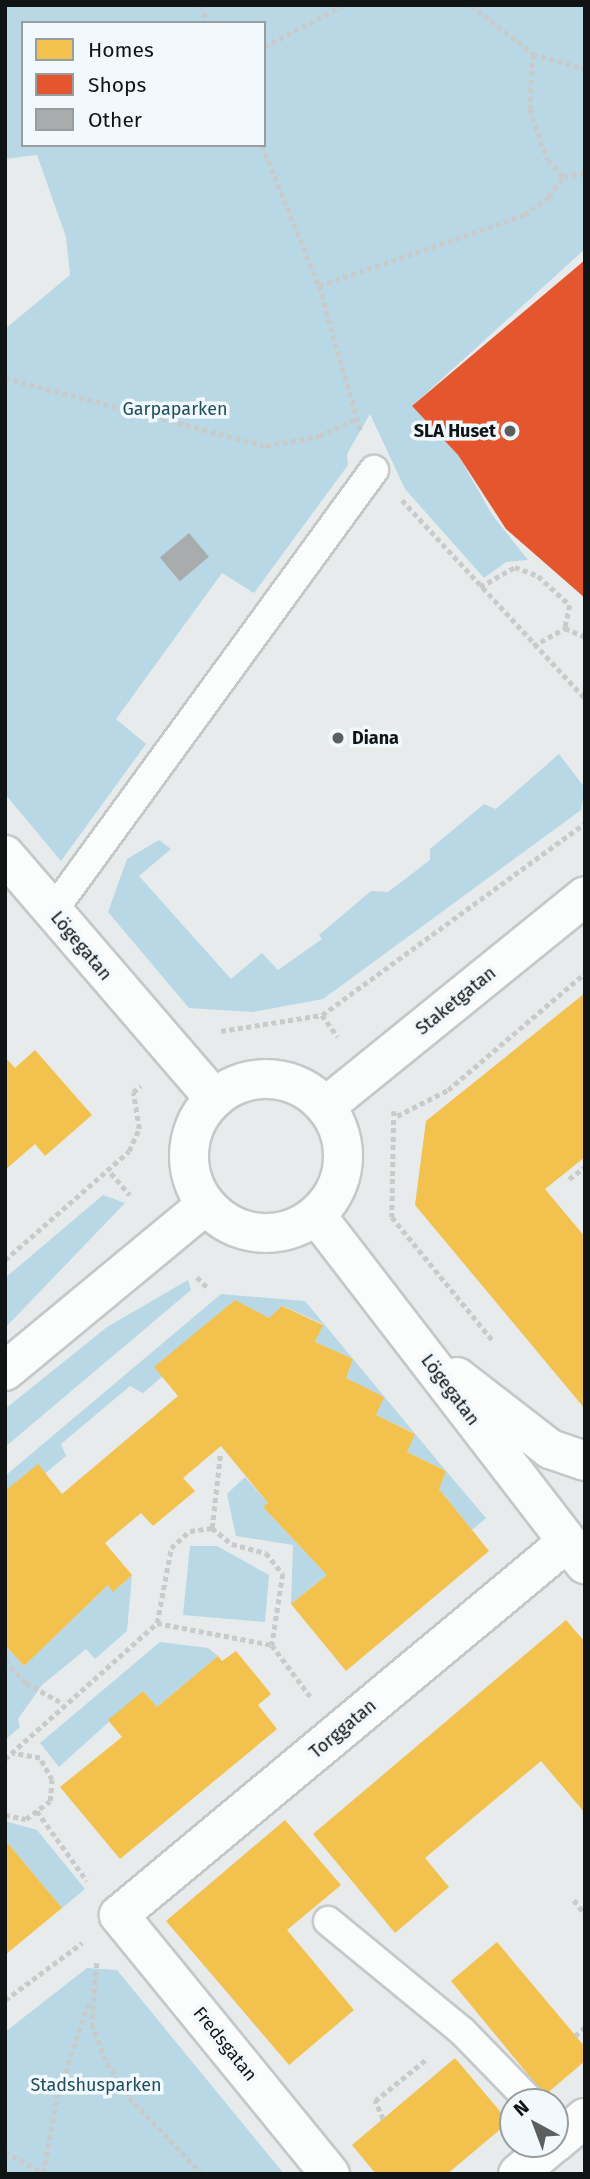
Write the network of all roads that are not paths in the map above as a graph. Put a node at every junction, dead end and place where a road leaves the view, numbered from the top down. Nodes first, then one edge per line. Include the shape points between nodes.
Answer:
1 (374, 470) dead end
2 (5, 855) edge
3 (585, 896) edge
4 (52, 912) junction
5 (214, 1098) junction
6 (326, 1106) junction
7 (205, 1205) junction
8 (316, 1216) junction
9 (416, 1346) junction
10 (5, 1371) edge
11 (585, 1461) edge
12 (575, 1553) edge
13 (119, 1915) joint
14 (328, 1921) dead end
15 (517, 2088) edge
16 (330, 2174) edge

1 - 4 lane
2 - 4 street, Lögegatan
3 - 6 street, Staketgatan
4 - 5 street, Lögegatan
5 - 6 street via 241,1083 272,1078 311,1092
5 - 7 street via 199,1116 188,1161
6 - 8 street via 336,1123 343,1163
7 - 8 street via 246,1231 271,1233
7 - 10 street
8 - 9 street, Lögegatan
9 - 11 street via 550,1449
9 - 12 street, Lögegatan
12 - 13 street, Torggatan via 339,1731
13 - 16 street, Fredsgatan
14 - 15 lane via 461,2031

